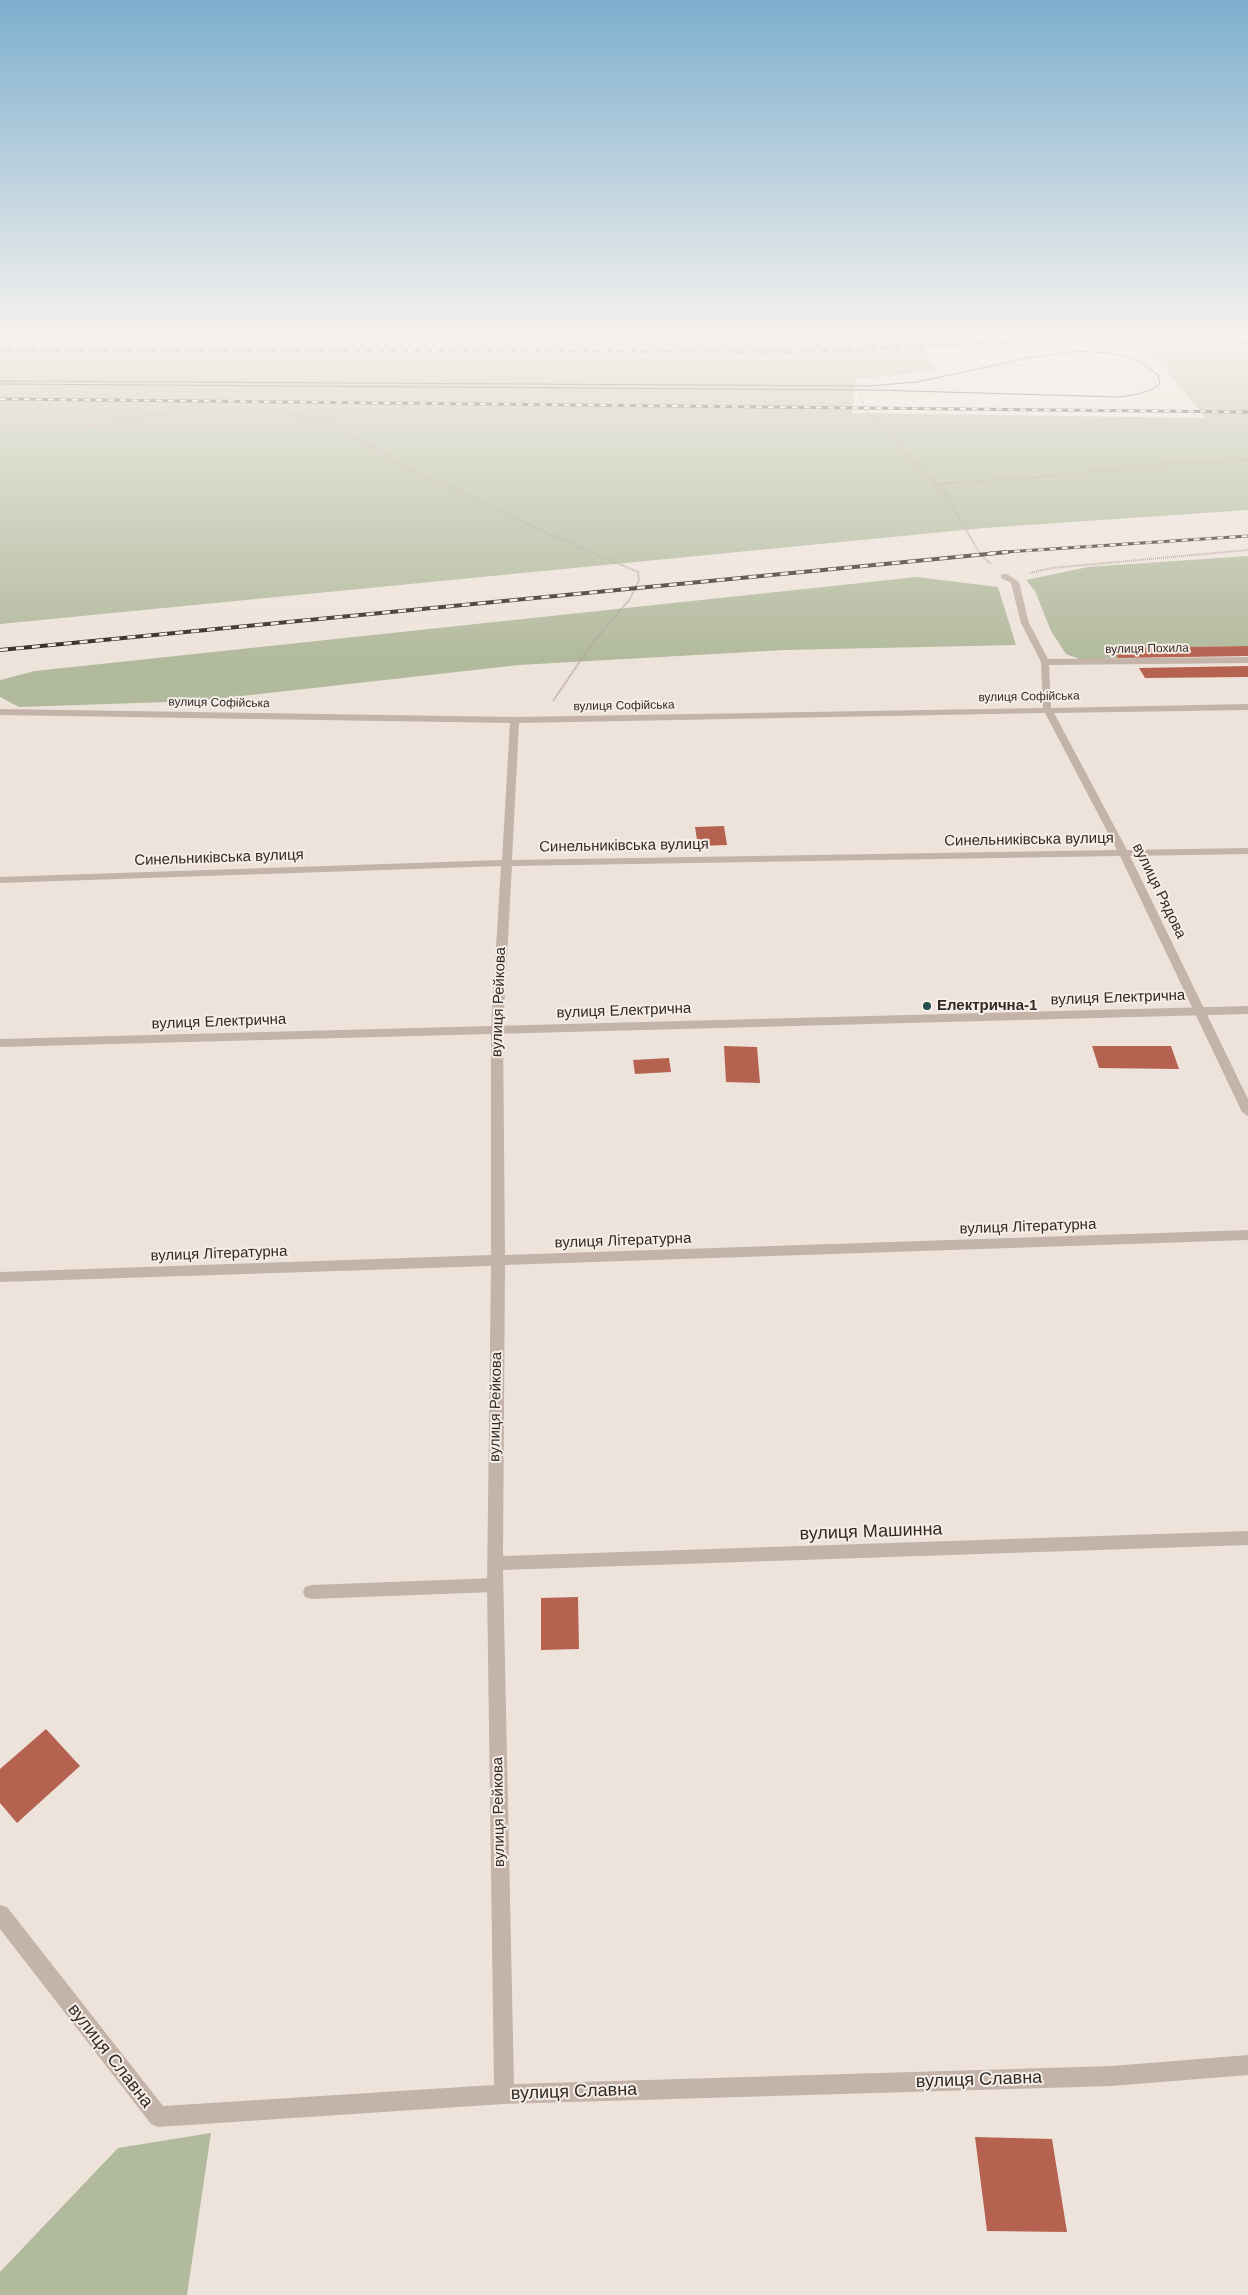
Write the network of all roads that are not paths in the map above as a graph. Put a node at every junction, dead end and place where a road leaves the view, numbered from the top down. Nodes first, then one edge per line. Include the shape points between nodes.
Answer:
1 (1004, 576) road end
2 (1248, 660) edge
3 (1045, 662) junction
4 (1248, 707) edge
5 (1047, 709) junction
6 (0, 712) edge
7 (515, 720) junction
8 (1248, 851) edge
9 (1124, 854) junction
10 (506, 863) junction
11 (0, 880) edge
12 (1248, 1010) edge
13 (1199, 1011) junction
14 (497, 1029) junction
15 (0, 1043) edge
16 (1248, 1112) edge
17 (1248, 1235) edge
18 (498, 1261) junction
19 (0, 1277) edge
20 (1248, 1538) edge
21 (495, 1563) junction
22 (495, 1585) junction
23 (311, 1592) dead end
24 (0, 1914) edge
25 (1248, 2065) edge
26 (504, 2094) junction

1 - 3 street, вулиця Рядова via 1015,582 1026,623
2 - 3 street, вулиця Похила
3 - 5 street, вулиця Рядова
4 - 5 street, вулиця Софійська
5 - 7 street, вулиця Софійська
5 - 9 street, вулиця Рядова
6 - 7 street, вулиця Софійська
7 - 10 street, вулиця Рейкова
8 - 9 street, Синельниківська вулиця
9 - 10 street, Синельниківська вулиця
9 - 13 street, вулиця Рядова
10 - 11 street, Синельниківська вулиця
10 - 14 street, вулиця Рейкова
12 - 13 street, вулиця Електрична
13 - 14 street, вулиця Електрична
13 - 16 street, вулиця Рядова
14 - 15 street, вулиця Електрична
14 - 18 street, вулиця Рейкова
17 - 18 street, вулиця Літературна
18 - 19 street, вулиця Літературна
18 - 21 street, вулиця Рейкова
20 - 21 street, вулиця Машинна
21 - 22 street, вулиця Рейкова
22 - 23 street
22 - 26 street, вулиця Рейкова
24 - 26 street, вулиця Славна via 158,2117
25 - 26 street, вулиця Славна via 1112,2076

